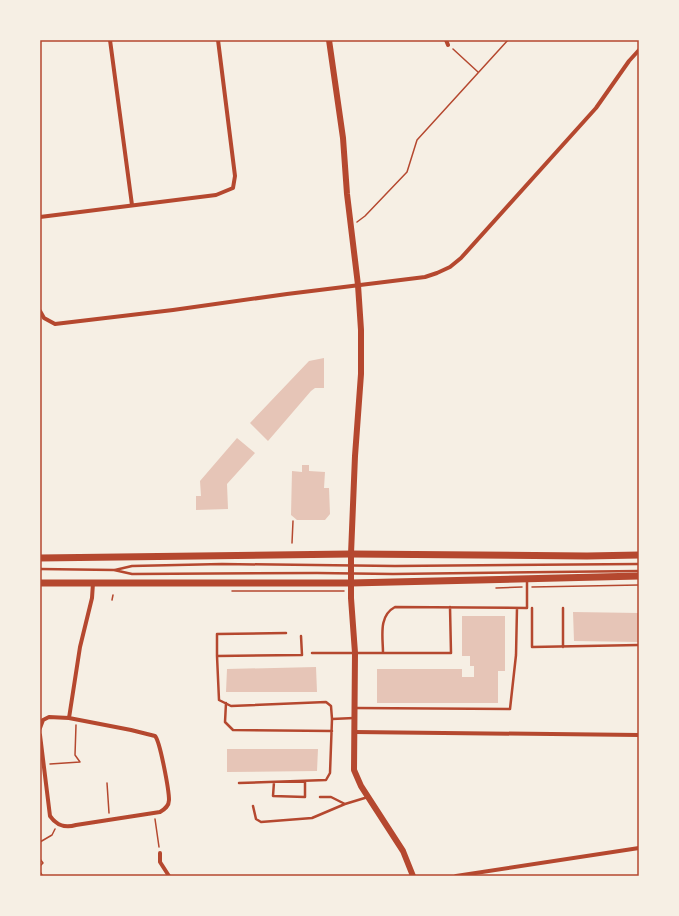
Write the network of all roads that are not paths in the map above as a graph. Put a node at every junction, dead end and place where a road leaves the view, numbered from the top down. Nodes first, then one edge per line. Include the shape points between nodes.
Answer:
1 (110, 40) edge
2 (218, 40) edge
3 (329, 40) edge
4 (446, 40) edge
5 (448, 45) road end
6 (639, 50) edge
7 (132, 205) junction
8 (40, 217) edge
9 (358, 285) junction
10 (40, 311) edge
11 (351, 554) junction
12 (639, 555) edge
13 (40, 558) edge
14 (639, 564) edge
15 (351, 565) junction
16 (40, 569) edge
17 (114, 570) junction
18 (639, 571) edge
19 (351, 574) junction
20 (639, 576) edge
21 (527, 578) junction
22 (40, 583) edge
23 (93, 583) junction
24 (351, 583) junction
25 (450, 608) junction
26 (517, 608) junction
27 (532, 608) dead end
28 (563, 608) dead end
29 (286, 633) dead end
30 (301, 636) dead end
31 (639, 645) edge
32 (563, 646) junction
33 (312, 653) dead end
34 (355, 653) junction
35 (383, 653) junction
36 (217, 656) junction
37 (226, 703) junction
38 (354, 708) junction
39 (69, 718) junction
40 (354, 718) junction
41 (332, 719) junction
42 (40, 728) edge
43 (332, 731) junction
44 (354, 732) junction
45 (40, 734) edge
46 (639, 735) edge
47 (42, 765) edge
48 (305, 781) junction
49 (274, 782) junction
50 (239, 783) dead end
51 (320, 797) dead end
52 (368, 797) junction
53 (346, 804) junction
54 (253, 806) dead end
55 (639, 848) edge
56 (160, 853) road end
57 (169, 876) edge
58 (413, 876) edge
59 (456, 876) edge

1 - 7 street
2 - 7 street via 235,176 233,188 216,195
3 - 9 street
4 - 5 street
6 - 9 street via 628,61 596,108 461,258 437,273 425,277
7 - 8 street
9 - 10 street via 55,324 44,318
9 - 11 street via 361,374
11 - 12 main road
11 - 13 main road
11 - 15 street
14 - 15 lane
15 - 17 lane via 132,566
15 - 19 street
16 - 17 lane
17 - 19 lane via 132,574
18 - 19 lane
19 - 24 street
20 - 21 main road
21 - 24 main road
21 - 26 lane via 527,608
22 - 23 main road
23 - 24 main road
23 - 39 street
24 - 34 street
25 - 26 lane
25 - 35 lane via 390,609 383,621
25 - 35 lane via 451,653
26 - 38 lane via 516,655 510,708
27 - 32 lane via 532,647
28 - 32 lane
29 - 36 lane via 217,634
30 - 36 lane via 302,655
31 - 32 lane
33 - 34 lane
34 - 35 lane
34 - 38 street
36 - 37 lane via 219,700
37 - 41 lane via 231,706 326,702 331,706
37 - 43 lane via 225,722 233,730
38 - 40 street
39 - 42 street via 49,717 43,720
39 - 47 street via 131,730 157,738 169,799 166,808 155,813 68,827 57,824 50,816
40 - 41 lane
40 - 44 street
41 - 43 lane
43 - 48 lane via 330,773 326,780
44 - 46 street
44 - 52 street via 354,770
45 - 47 street
48 - 49 lane
48 - 49 lane via 305,797 273,796
49 - 50 lane
51 - 53 lane via 331,797
52 - 53 lane
52 - 58 street via 403,851
53 - 54 lane via 312,818 261,822 256,819
55 - 59 street
56 - 57 street via 160,862

